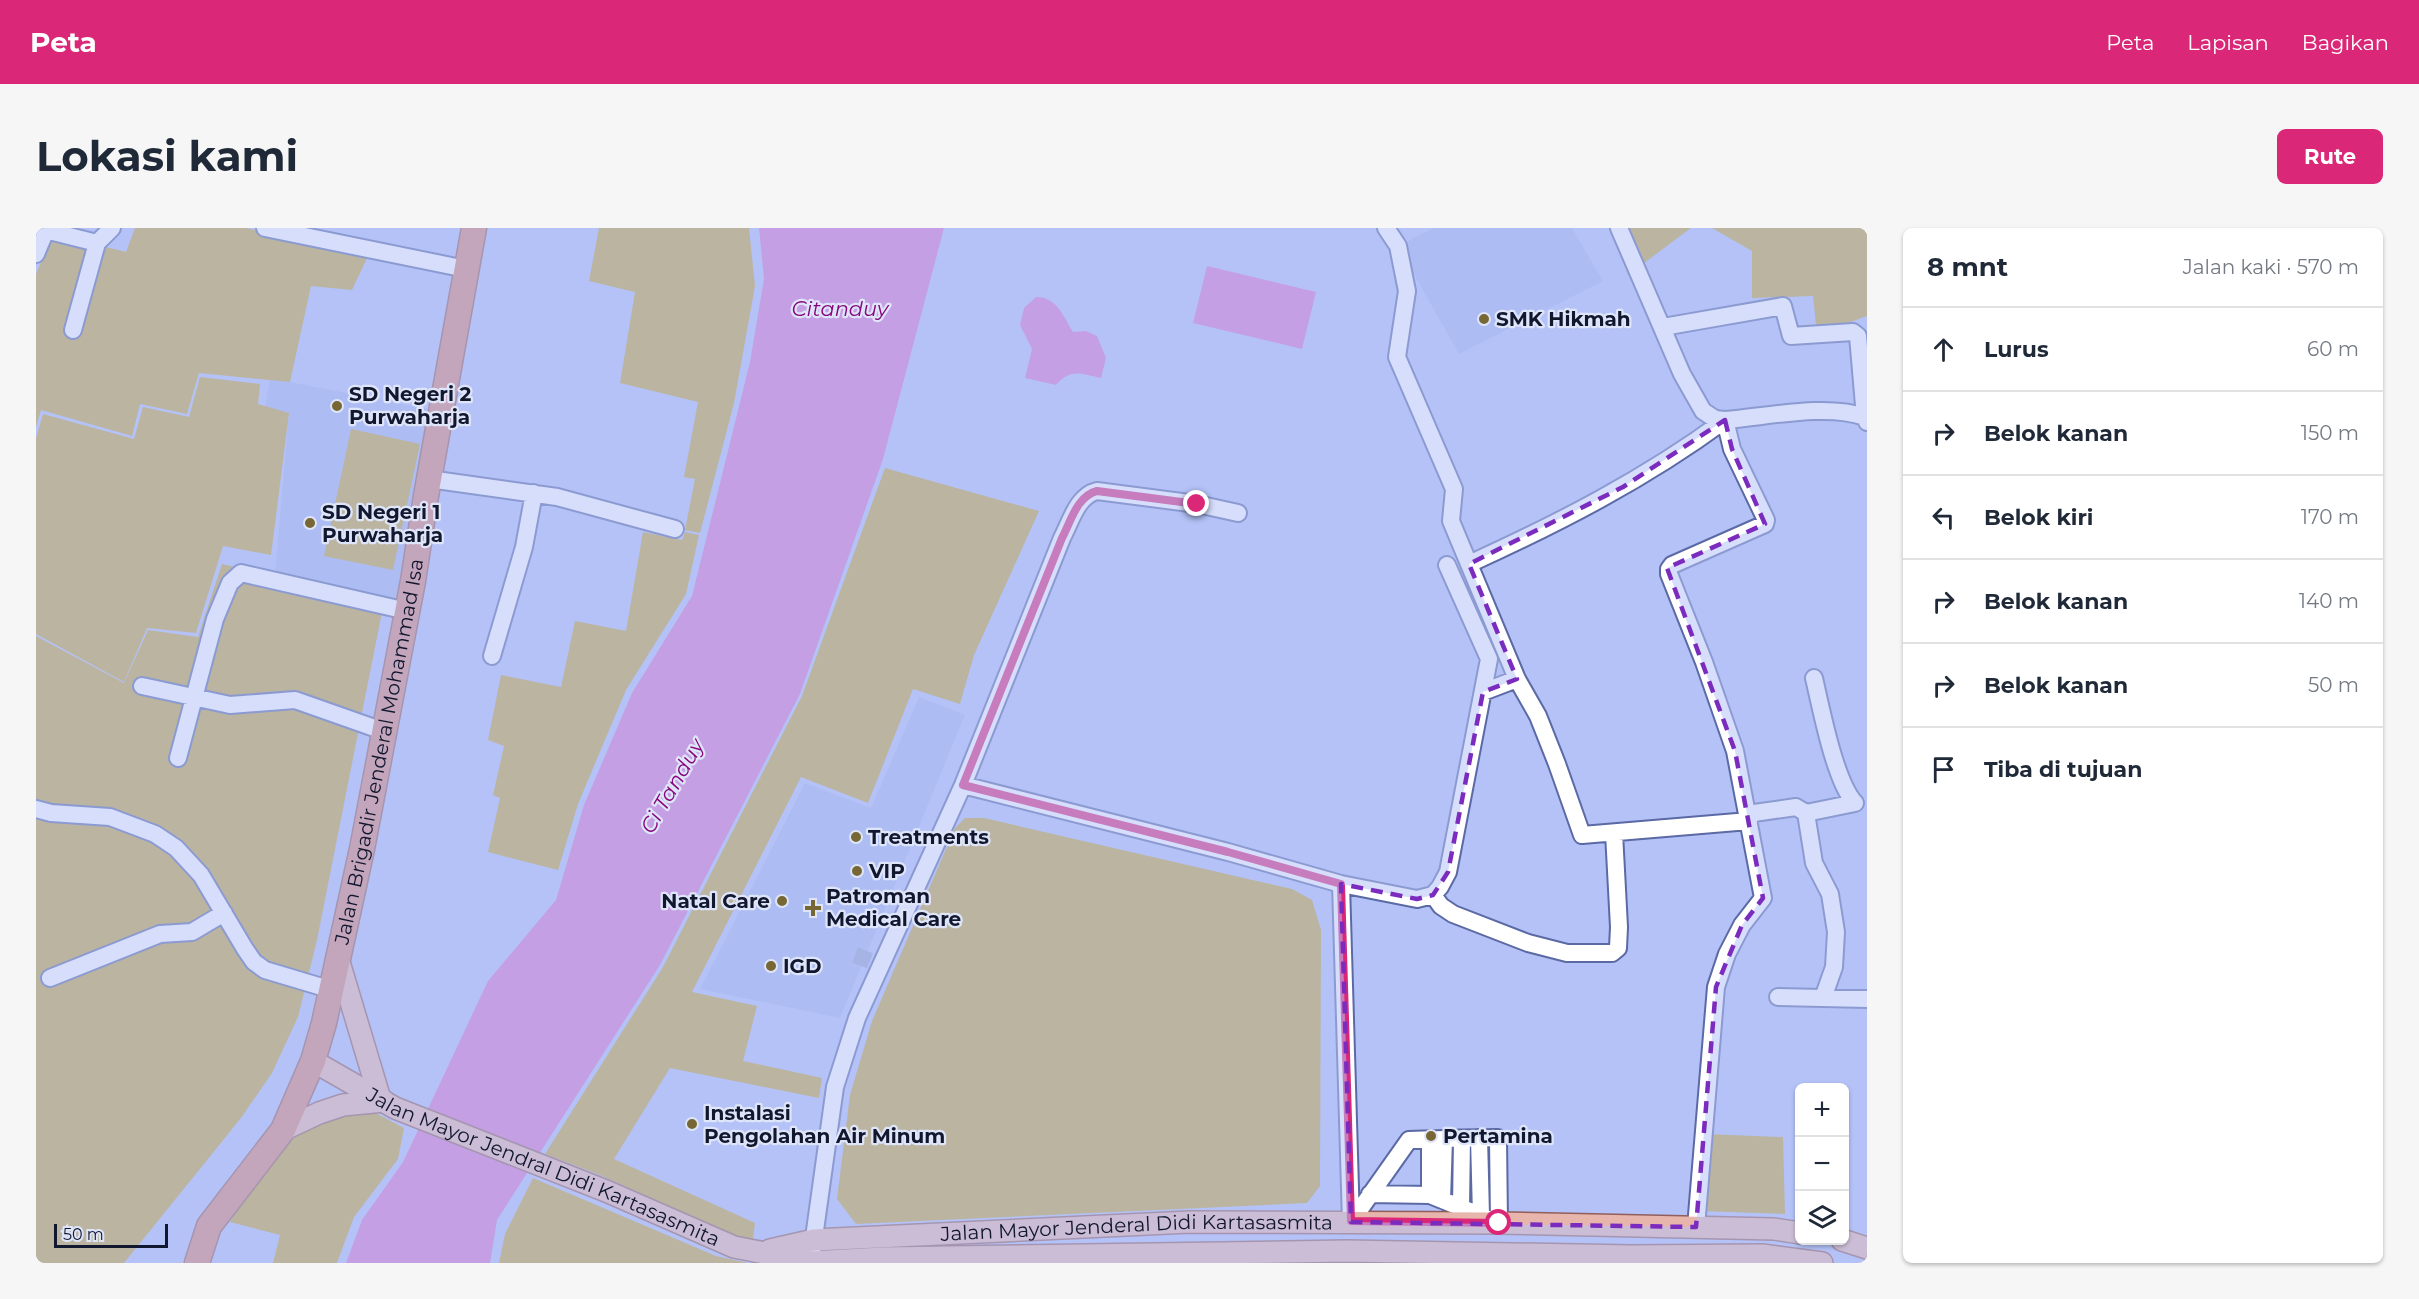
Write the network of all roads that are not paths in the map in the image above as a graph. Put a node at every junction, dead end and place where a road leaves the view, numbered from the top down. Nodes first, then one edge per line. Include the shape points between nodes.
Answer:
1 (112, 228) edge
2 (265, 228) edge
3 (474, 228) edge
4 (1386, 228) edge
5 (1619, 228) edge
6 (42, 229) edge
7 (314, 233) edge
8 (97, 243) junction
9 (36, 254) edge
10 (466, 269) junction
11 (1663, 327) junction
12 (73, 330) dead end
13 (1725, 420) junction
14 (1866, 420) edge
15 (429, 479) junction
16 (534, 494) junction
17 (1238, 513) dead end
18 (675, 529) dead end
19 (1469, 564) junction
20 (1447, 565) dead end
21 (407, 611) junction
22 (492, 657) dead end
23 (1814, 678) dead end
24 (1517, 679) junction
25 (142, 686) dead end
26 (1483, 692) junction
27 (194, 697) junction
28 (383, 731) junction
29 (178, 758) dead end
30 (963, 785) junction
31 (1861, 807) edge
32 (36, 809) edge
33 (1806, 813) junction
34 (1748, 818) junction
35 (1614, 833) junction
36 (1341, 884) junction
37 (1433, 895) junction
38 (224, 914) junction
39 (339, 962) junction
40 (50, 978) dead end
41 (332, 990) junction
42 (1778, 997) dead end
43 (1823, 998) junction
44 (1867, 999) edge
45 (313, 1061) junction
46 (387, 1103) junction
47 (283, 1130) junction
48 (1437, 1139) junction
49 (1462, 1139) junction
50 (1370, 1194) junction
51 (1436, 1198) junction
52 (1461, 1207) junction
53 (1490, 1219) junction
54 (1351, 1221) junction
55 (1696, 1227) junction
56 (1774, 1229) junction
57 (1795, 1232) edge
58 (814, 1240) junction
59 (1849, 1242) edge
60 (1867, 1248) edge
61 (761, 1252) junction
62 (1347, 1257) edge
63 (1539, 1259) edge
64 (1760, 1259) edge
65 (811, 1262) edge
66 (197, 1263) edge
67 (1822, 1263) edge

1 - 8 street
2 - 7 street
3 - 10 highway, Jalan Brigadir Jenderal Mohammad Isa
4 - 19 street via 1398,246 1407,291 1397,357 1454,489 1451,521
5 - 11 street
6 - 8 street
6 - 9 street
7 - 10 street
8 - 12 street
10 - 15 highway, Jalan Brigadir Jenderal Mohammad Isa
11 - 13 street via 1682,374 1703,411
11 - 14 street via 1783,306 1791,336 1853,332 1858,336
13 - 14 street via 1815,412 1854,413
13 - 19 street via 1680,454 1623,487 1548,528
13 - 34 street via 1732,449 1765,524 1669,569 1735,751
15 - 16 street
15 - 21 highway, Jalan Brigadir Jenderal Mohammad Isa
16 - 18 street
16 - 22 street via 524,547
17 - 30 street via 1197,504 1088,493 1058,549
19 - 24 street
20 - 26 street via 1489,659
21 - 27 street via 241,573 223,595
21 - 28 highway, Jalan Brigadir Jenderal Mohammad Isa
23 - 31 street via 1847,795
24 - 26 street
24 - 35 street via 1538,716 1580,832 1585,836
25 - 27 street
26 - 37 street via 1448,872
27 - 28 street via 230,705 295,700
27 - 29 street
28 - 39 highway, Jalan Brigadir Jenderal Mohammad Isa
30 - 36 street
30 - 58 street via 857,1018 835,1087
31 - 33 street
32 - 38 street via 110,817 155,834 176,848 201,875
33 - 34 street via 1796,807
33 - 43 street via 1814,863 1830,894 1836,932 1834,967
34 - 35 street
34 - 55 street via 1763,898 1742,925 1716,987
35 - 37 street via 1619,927 1618,948 1612,953 1567,953 1528,943 1453,914
36 - 37 street via 1418,900
36 - 54 street
38 - 40 street via 192,932 160,934
38 - 41 street via 254,962 266,970
39 - 41 highway, Jalan Brigadir Jenderal Mohammad Isa
39 - 46 main road
41 - 45 highway, Jalan Brigadir Jenderal Mohammad Isa
42 - 43 street
43 - 44 street
45 - 46 main road, Jalan Mayor Jendral Didi Kartasasmita
45 - 47 highway, Jalan Brigadir Jenderal Mohammad Isa
46 - 47 main road via 343,1105
46 - 61 main road, Jalan Mayor Jendral Didi Kartasasmita via 606,1191 711,1238
47 - 66 highway, Jalan Brigadir Jenderal Mohammad Isa via 209,1226
48 - 49 street
48 - 50 street via 1409,1140
48 - 51 street
49 - 52 street
49 - 53 street via 1498,1138
50 - 51 street
50 - 54 street
51 - 52 street
52 - 53 street
53 - 54 main road, Jalan Mayor Jenderal Didi Kartasasmita
53 - 55 main road, Jalan Mayor Jenderal Didi Kartasasmita
54 - 58 main road, Jalan Mayor Jenderal Didi Kartasasmita via 1189,1222
55 - 56 main road, Jalan Mayor Jenderal Didi Kartasasmita
56 - 57 main road, Jalan Mayor Jenderal Didi Kartasasmita
56 - 64 street
58 - 61 main road, Jalan Mayor Jenderal Didi Kartasasmita
58 - 65 street
59 - 60 main road
61 - 65 main road, Jalan Mayor Jendral Didi Kartasasmita
62 - 63 main road, Jalan Mayor Jendral Didi Kartasasmita
62 - 65 main road, Jalan Mayor Jendral Didi Kartasasmita via 883,1258
63 - 64 main road, Jalan Mayor Jendral Didi Kartasasmita
64 - 67 main road, Jalan Mayor Jendral Didi Kartasasmita

